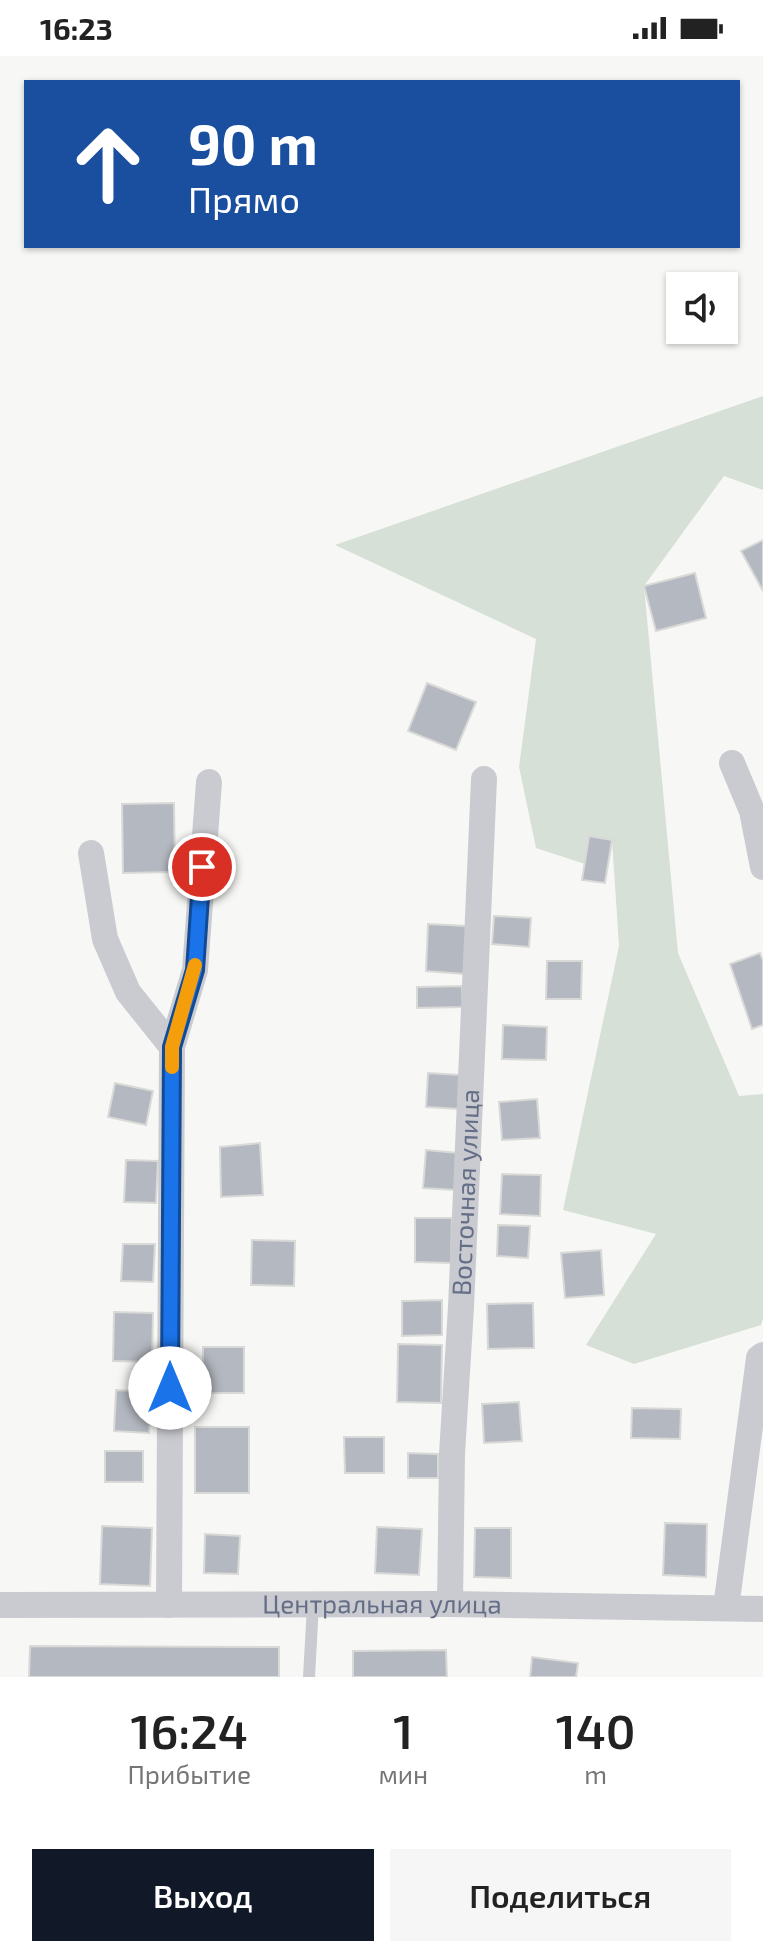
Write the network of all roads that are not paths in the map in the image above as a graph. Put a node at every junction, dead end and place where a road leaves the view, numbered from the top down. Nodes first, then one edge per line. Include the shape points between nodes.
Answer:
1 (732, 763) dead end
2 (484, 779) dead end
3 (209, 782) dead end
4 (91, 853) dead end
5 (763, 867) edge
6 (172, 1047) junction
7 (763, 1355) edge
8 (450, 1604) junction
9 (0, 1605) edge
10 (169, 1605) junction
11 (313, 1605) junction
12 (726, 1608) junction
13 (763, 1609) edge
14 (309, 1677) edge

1 - 5 street via 752,811
2 - 8 street, Восточная улица via 452,1454
3 - 6 street via 195,970
4 - 6 street via 105,939 128,992
6 - 10 street
7 - 12 street
8 - 11 street, Центральная улица
8 - 12 street, Центральная улица
9 - 10 street, Центральная улица
10 - 11 street, Центральная улица
11 - 14 lane
12 - 13 street, Центральная улица

